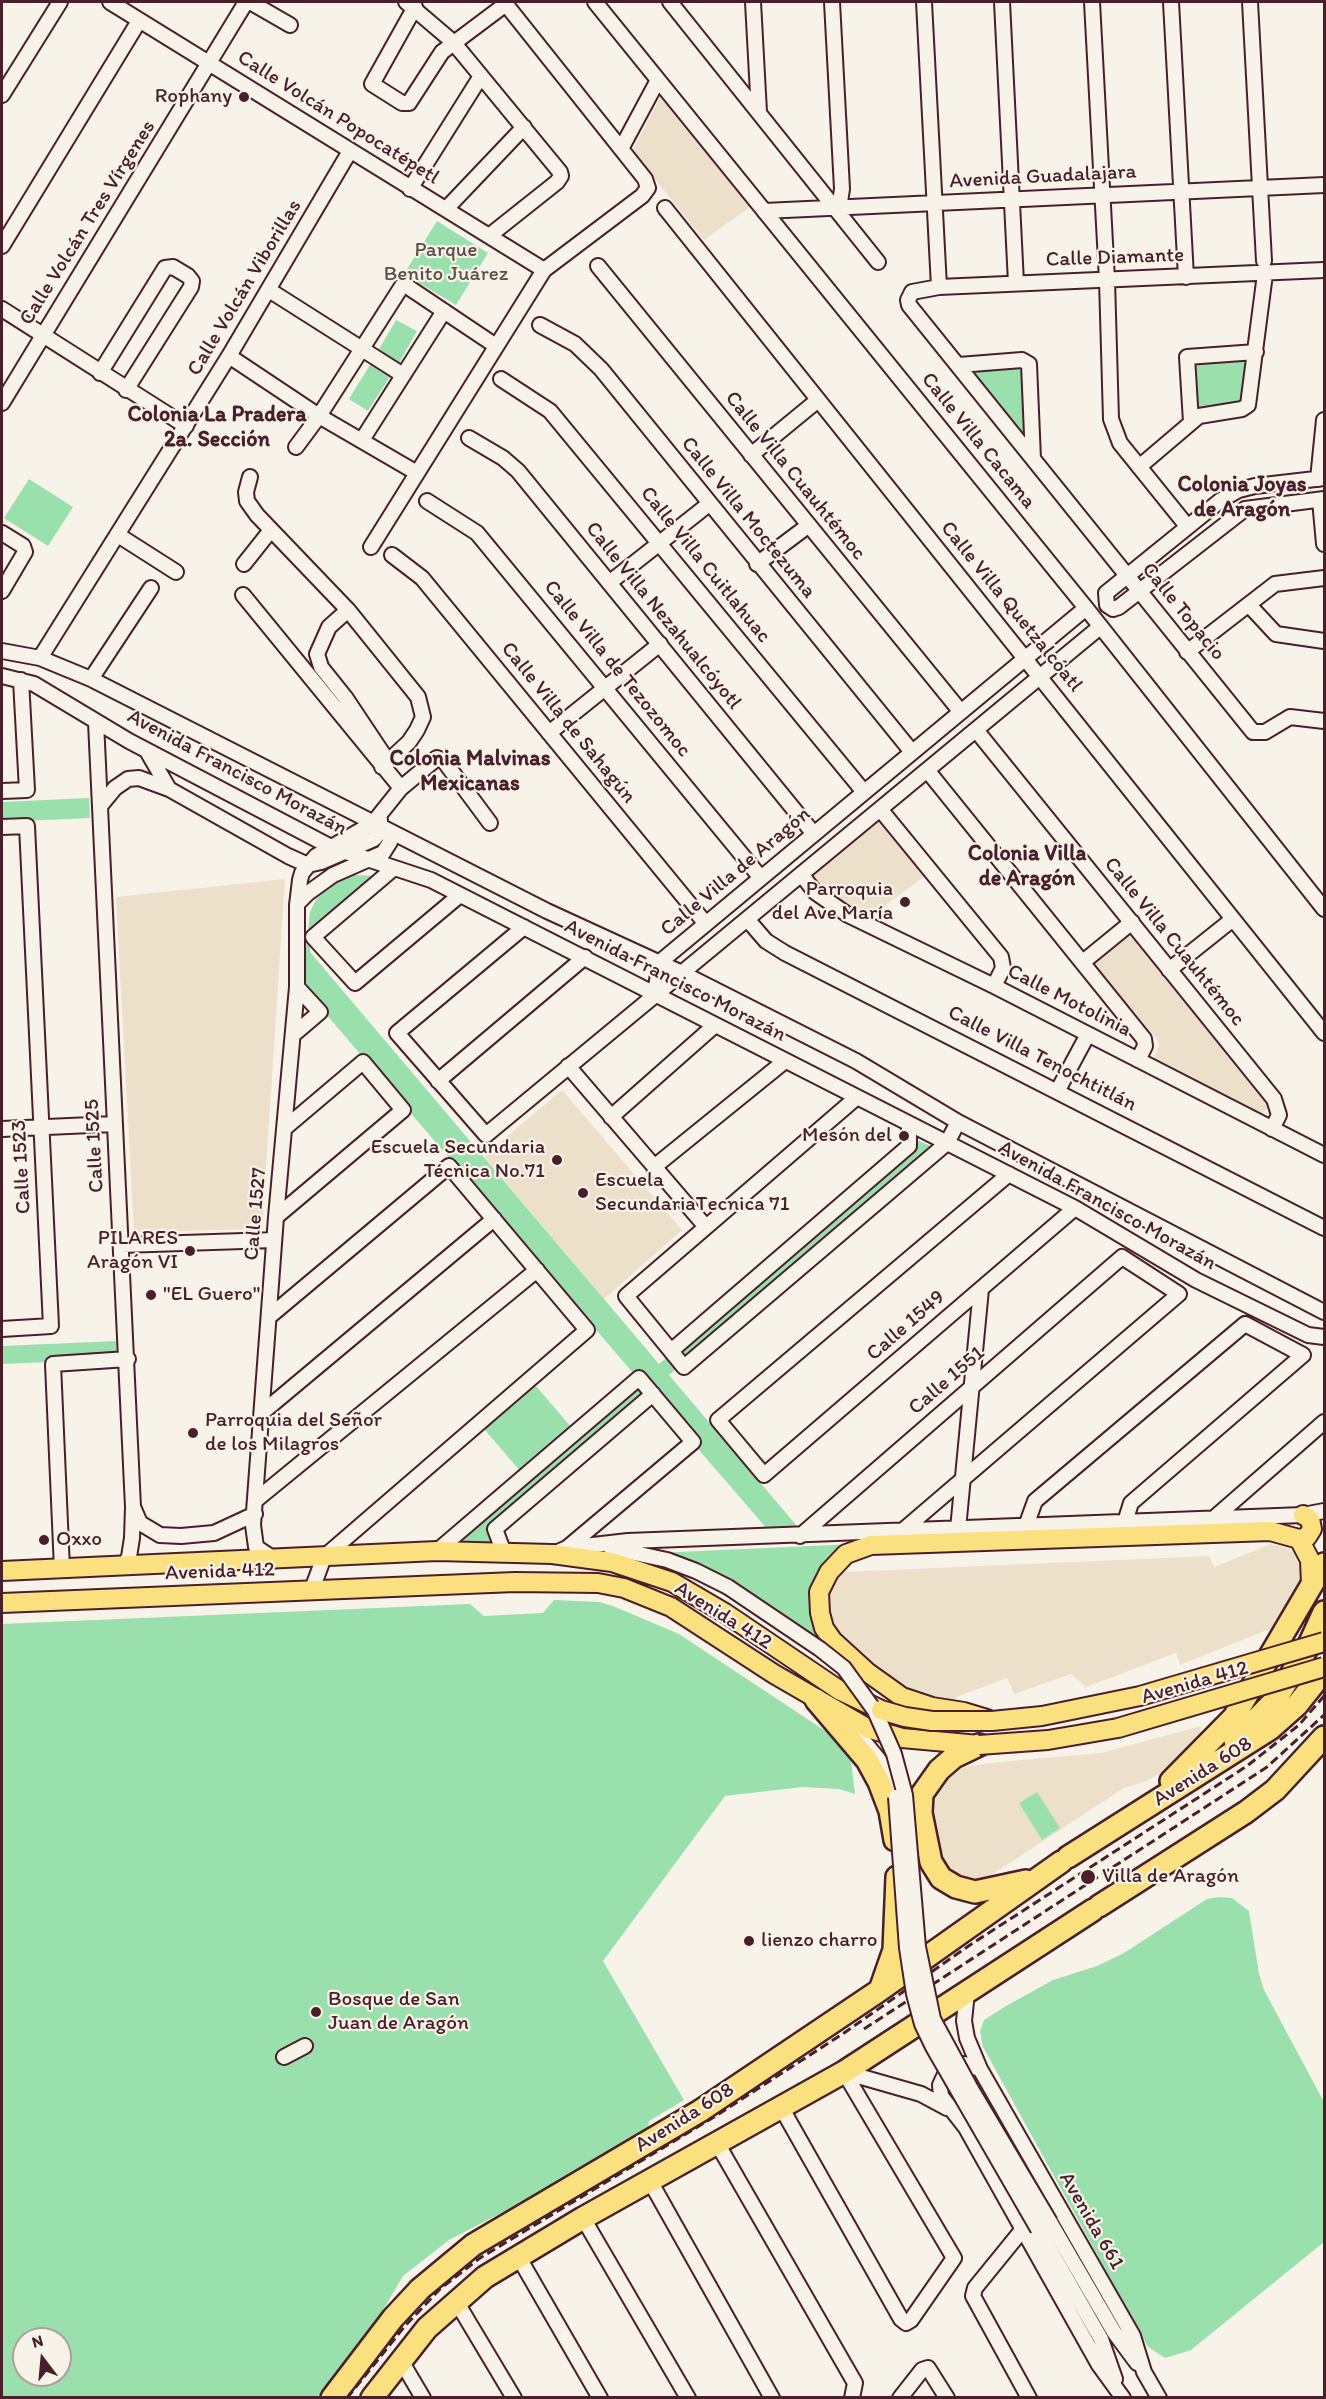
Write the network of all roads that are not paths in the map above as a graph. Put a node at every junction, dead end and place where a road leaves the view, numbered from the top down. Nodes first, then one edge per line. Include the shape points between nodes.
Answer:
1 (60, 2) edge
2 (248, 2) edge
3 (595, 2) edge
4 (753, 2) edge
5 (832, 2) edge
6 (924, 2) edge
7 (1002, 2) edge
8 (1092, 2) edge
9 (1171, 2) edge
10 (1250, 2) edge
11 (115, 3) edge
12 (505, 3) edge
13 (672, 3) edge
14 (411, 4) edge
15 (139, 21) junction
16 (290, 25) dead end
17 (453, 42) junction
18 (210, 64) junction
19 (481, 76) junction
20 (658, 80) junction
21 (2, 95) edge
22 (759, 112) junction
23 (524, 127) junction
24 (621, 149) junction
25 (350, 151) junction
26 (1324, 185) edge
27 (1260, 188) junction
28 (410, 189) junction
29 (1181, 192) junction
30 (1103, 194) junction
31 (1011, 199) junction
32 (933, 203) junction
33 (451, 205) junction
34 (666, 208) dead end
35 (839, 209) junction
36 (764, 211) junction
37 (489, 236) junction
38 (2, 246) edge
39 (878, 262) dead end
40 (598, 266) dead end
41 (1264, 267) junction
42 (544, 270) junction
43 (1185, 270) junction
44 (1324, 270) edge
45 (1107, 273) junction
46 (1016, 283) junction
47 (939, 287) junction
48 (269, 290) junction
49 (909, 295) joint
50 (2, 309) edge
51 (444, 310) junction
52 (540, 325) dead end
53 (43, 336) junction
54 (496, 346) junction
55 (361, 347) junction
56 (1256, 352) junction
57 (229, 356) junction
58 (959, 365) junction
59 (99, 373) junction
60 (403, 375) junction
61 (501, 379) dead end
62 (126, 390) junction
63 (818, 400) junction
64 (2, 404) edge
65 (319, 416) junction
66 (1324, 420) edge
67 (1191, 422) junction
68 (186, 426) junction
69 (469, 438) dead end
70 (362, 440) junction
71 (296, 447) dead end
72 (751, 455) junction
73 (1034, 459) junction
74 (1139, 467) junction
75 (417, 473) junction
76 (250, 477) dead end
77 (1321, 479) edge
78 (1322, 499) edge
79 (1221, 500) junction
80 (427, 501) dead end
81 (709, 504) junction
82 (1234, 516) junction
83 (809, 525) junction
84 (1187, 526) junction
85 (271, 530) junction
86 (2, 533) edge
87 (118, 535) junction
88 (660, 543) junction
89 (1324, 544) edge
90 (371, 547) dead end
91 (392, 555) dead end
92 (244, 564) dead end
93 (757, 564) junction
94 (176, 572) dead end
95 (1126, 576) junction
96 (1324, 578) edge
97 (609, 583) junction
98 (151, 588) dead end
99 (2, 591) edge
100 (1139, 592) junction
101 (243, 595) dead end
102 (1249, 605) junction
103 (1086, 608) junction
104 (348, 610) junction
105 (1100, 627) junction
106 (1324, 640) edge
107 (660, 644) junction
108 (2, 651) edge
109 (1187, 652) junction
110 (40, 658) junction
111 (1025, 658) junction
112 (2, 676) edge
113 (1040, 677) junction
114 (91, 679) junction
115 (21, 680) junction
116 (606, 688) junction
117 (961, 712) junction
118 (1324, 721) edge
119 (96, 722) junction
120 (941, 728) junction
121 (976, 729) junction
122 (549, 733) junction
123 (956, 746) junction
124 (147, 751) junction
125 (912, 752) junction
126 (385, 764) junction
127 (927, 770) junction
128 (169, 789) junction
129 (401, 789) junction
130 (2, 791) edge
131 (864, 792) junction
132 (100, 805) junction
133 (880, 809) junction
134 (837, 815) junction
135 (490, 823) dead end
136 (381, 824) junction
137 (2, 827) edge
138 (852, 832) junction
139 (814, 834) junction
140 (338, 850) junction
141 (367, 861) junction
142 (308, 865) junction
143 (393, 869) junction
144 (801, 874) junction
145 (761, 878) junction
146 (460, 895) junction
147 (297, 905) junction
148 (1324, 909) edge
149 (747, 919) junction
150 (1233, 919) junction
151 (1132, 922) junction
152 (706, 924) junction
153 (524, 927) junction
154 (585, 957) junction
155 (660, 962) junction
156 (1083, 962) junction
157 (1169, 970) junction
158 (682, 973) junction
159 (994, 986) junction
160 (297, 987) junction
161 (655, 993) junction
162 (714, 1026) junction
163 (1324, 1032) edge
164 (293, 1035) junction
165 (1087, 1035) junction
166 (1138, 1060) junction
167 (785, 1061) junction
168 (568, 1066) junction
169 (438, 1081) junction
170 (1058, 1090) junction
171 (856, 1098) junction
172 (611, 1117) junction
173 (958, 1122) junction
174 (114, 1124) junction
175 (909, 1124) junction
176 (41, 1127) junction
177 (285, 1128) junction
178 (2, 1129) edge
179 (1272, 1129) junction
180 (947, 1143) junction
181 (1324, 1155) edge
182 (654, 1167) junction
183 (880, 1171) junction
184 (1009, 1174) junction
185 (896, 1186) junction
186 (1075, 1208) junction
187 (276, 1217) junction
188 (494, 1219) junction
189 (706, 1227) junction
190 (1324, 1228) edge
191 (274, 1240) junction
192 (122, 1245) junction
193 (537, 1270) junction
194 (981, 1289) junction
195 (1324, 1312) edge
196 (270, 1316) junction
197 (2, 1329) edge
198 (1324, 1337) edge
199 (670, 1351) junction
200 (128, 1359) junction
201 (973, 1386) junction
202 (653, 1394) junction
203 (263, 1412) junction
204 (1324, 1422) edge
205 (535, 1468) junction
206 (964, 1478) junction
207 (549, 1484) junction
208 (134, 1507) junction
209 (256, 1507) junction
210 (1324, 1511) edge
211 (1303, 1515) junction
212 (1213, 1518) junction
213 (1125, 1522) junction
214 (1026, 1526) junction
215 (958, 1529) junction
216 (901, 1532) junction
217 (800, 1536) junction
218 (1299, 1539) junction
219 (600, 1545) junction
220 (437, 1551) junction
221 (560, 1551) junction
222 (504, 1553) junction
223 (324, 1557) junction
224 (274, 1558) junction
225 (1324, 1564) edge
226 (124, 1565) junction
227 (62, 1569) junction
228 (2, 1571) edge
229 (1311, 1585) junction
230 (311, 1592) junction
231 (2, 1603) edge
232 (1324, 1612) edge
233 (1324, 1642) edge
234 (1324, 1669) edge
235 (816, 1700) junction
236 (835, 1711) junction
237 (992, 1721) junction
238 (1324, 1737) edge
239 (979, 1745) junction
240 (1319, 1751) edge
241 (1197, 1775) junction
242 (1141, 1811) junction
243 (1038, 1878) junction
244 (880, 1990) junction
245 (967, 1992) junction
246 (305, 2046) dead end
247 (284, 2058) dead end
248 (980, 2069) junction
249 (844, 2072) junction
250 (781, 2107) junction
251 (949, 2109) junction
252 (717, 2143) junction
253 (650, 2181) junction
254 (584, 2218) junction
255 (1044, 2226) junction
256 (1023, 2229) junction
257 (518, 2256) junction
258 (456, 2301) junction
259 (400, 2359) junction
260 (1144, 2372) junction
261 (854, 2394) edge
262 (1122, 2395) edge
263 (332, 2397) edge
264 (372, 2397) edge
265 (423, 2397) edge
266 (514, 2397) edge
267 (600, 2397) edge
268 (688, 2397) edge
269 (772, 2397) edge
270 (900, 2397) edge
271 (947, 2397) edge
272 (1029, 2397) edge
273 (1159, 2397) edge

1 - 21 street
2 - 16 street
2 - 18 street, Calle Volcán Tres Vírgenes
3 - 20 street, Calle Villa Cacama
4 - 22 street
5 - 35 street via 842,189
6 - 32 street
7 - 31 street
8 - 30 street
9 - 29 street
10 - 27 street
11 - 15 street, Calle Volcán Popocatépetl
12 - 17 street
12 - 24 street
13 - 22 street
14 - 17 street
14 - 17 street via 372,84 409,103 442,52
15 - 18 street, Calle Volcán Popocatépetl
15 - 38 street
17 - 19 street
18 - 25 street, Calle Volcán Popocatépetl
18 - 53 street, Calle Volcán Tres Vírgenes
19 - 23 street
19 - 28 street
20 - 24 street
20 - 36 street, Calle Villa Cacama
22 - 35 street
23 - 33 street
23 - 37 street via 561,176
24 - 42 street via 648,188
25 - 28 street, Calle Volcán Popocatépetl
25 - 48 street, Calle Volcán Viborillas
26 - 27 street, Avenida Guadalajara
27 - 29 street, Avenida Guadalajara
27 - 41 street
28 - 33 street, Calle Volcán Popocatépetl
29 - 30 street, Avenida Guadalajara
29 - 43 street
30 - 31 street, Avenida Guadalajara
30 - 45 street
31 - 32 street, Avenida Guadalajara
31 - 46 street
32 - 35 street, Avenida Guadalajara
32 - 47 street
33 - 37 street, Calle Volcán Popocatépetl
34 - 63 street, Calle Villa Quetzalcóatl
35 - 36 street, Avenida Guadalajara
35 - 39 street
36 - 103 street, Calle Villa Cacama
37 - 42 street, Calle Volcán Popocatépetl
40 - 72 street, Calle Villa Cuauhtémoc
41 - 43 street, Calle Diamante
41 - 44 street, Calle Diamante
41 - 56 street
42 - 54 street
43 - 45 street, Calle Diamante
45 - 46 street, Calle Diamante
45 - 74 street via 1111,419 1120,443
46 - 47 street, Calle Diamante
47 - 49 street, Calle Diamante
48 - 55 street
48 - 57 street, Calle Volcán Viborillas
49 - 58 street, Calle Topacio via 909,305
50 - 53 street
51 - 54 street
51 - 55 street via 402,286
51 - 60 street
52 - 81 street, Calle Villa Moctezuma via 575,344 600,369
53 - 59 street
53 - 64 street, Calle Volcán Tres Vírgenes
54 - 75 street
55 - 60 street
55 - 65 street
56 - 67 street via 1247,407 1200,416
56 - 67 street via 1187,357
57 - 65 street
57 - 68 street, Calle Volcán Viborillas
58 - 73 street, Calle Topacio
58 - 73 street via 1022,360 1029,364
59 - 62 street
59 - 62 street via 167,266 173,267 192,281
60 - 70 street
61 - 88 street, Calle Villa Cuitlahuac via 550,411
62 - 68 street
63 - 72 street
63 - 111 street, Calle Villa Quetzalcóatl
65 - 70 street
65 - 71 street
66 - 77 street
67 - 74 street
68 - 87 street, Calle Volcán Viborillas
69 - 97 street, Calle Villa Nezahualcóyotl via 518,471
70 - 75 street
72 - 83 street, Calle Villa Cuauhtémoc
73 - 95 street, Calle Topacio
74 - 84 street
75 - 90 street
76 - 85 street via 247,501
77 - 79 street via 1255,486
78 - 82 street via 1259,507
78 - 89 street
79 - 82 street
79 - 84 street
80 - 116 street, Calle Villa de Tezozomoc via 477,533
81 - 88 street
81 - 93 street, Calle Villa Moctezuma
82 - 100 street
83 - 93 street
83 - 117 street, Calle Villa Cuauhtémoc
84 - 95 street
85 - 92 street
85 - 104 street
86 - 99 street via 25,549
87 - 94 street
87 - 110 street, Calle Volcán Viborillas
88 - 97 street
88 - 131 street, Calle Villa Cuitlahuac
91 - 122 street, Calle Villa de Sahagún via 422,578
93 - 125 street, Calle Villa Moctezuma
95 - 100 street, Calle Topacio
95 - 100 street via 1106,593 1107,605 1119,608
96 - 102 street via 1275,584
97 - 107 street, Calle Villa Nezahualcóyotl
98 - 114 street
100 - 109 street, Calle Topacio
101 - 126 street
102 - 106 street via 1276,634
102 - 109 street
103 - 105 street, Calle Villa Cacama
103 - 111 street, Calle Villa de Aragón
104 - 126 street via 329,627 317,654 321,667 345,697
104 - 126 street via 422,707 423,717 417,730
105 - 113 street, Calle Villa de Aragón
105 - 148 street, Calle Villa Cacama
107 - 116 street
107 - 139 street, Calle Villa Nezahualcóyotl
108 - 110 street, Avenida Francisco Morazán
109 - 118 street, Calle Topacio via 1256,733 1265,732 1288,717
110 - 114 street, Avenida Francisco Morazán
111 - 113 street, Calle Villa Quetzalcóatl
111 - 117 street, Calle Villa de Aragón
112 - 115 street, Avenida Francisco Morazán
113 - 121 street, Calle Villa de Aragón
113 - 150 street, Calle Villa Quetzalcóatl
114 - 136 street, Avenida Francisco Morazán
115 - 119 street, Avenida Francisco Morazán via 46,690
115 - 130 street via 27,789
116 - 122 street
116 - 145 street, Calle Villa de Tezozomoc
117 - 120 street, Calle Villa de Aragón
119 - 124 street, Avenida Francisco Morazán
119 - 132 street, Calle 1525
120 - 123 street
120 - 125 street, Calle Villa de Aragón
121 - 123 street, Calle Villa de Aragón
121 - 151 street, Calle Villa Cuauhtémoc
122 - 152 street, Calle Villa de Sahagún
123 - 127 street, Calle Villa de Aragón
124 - 128 street
124 - 140 street, Avenida Francisco Morazán
125 - 131 street, Calle Villa de Aragón
126 - 129 street
127 - 133 street, Calle Villa de Aragón
127 - 156 street
128 - 132 street via 139,778 128,779
128 - 142 street
129 - 135 street via 434,759 441,759
129 - 136 street
131 - 134 street, Calle Villa de Aragón
132 - 174 street, Calle 1525
133 - 138 street, Calle Villa de Aragón
133 - 159 street via 1001,957 1003,968
134 - 138 street, Calle Villa de Aragón
134 - 139 street, Calle Villa de Aragón
136 - 140 street via 374,838
136 - 141 street via 390,842 383,853
136 - 155 street, Avenida Francisco Morazán via 547,911
137 - 176 street, Calle 1523 via 27,826
138 - 144 street, Calle Villa de Aragón
139 - 145 street, Calle Villa de Aragón
140 - 141 street, Avenida Francisco Morazán
140 - 142 street via 316,856
141 - 143 street, Avenida Francisco Morazán
141 - 147 street via 333,875
142 - 147 street, Calle 1527 via 300,880
143 - 146 street, Avenida Francisco Morazán via 431,880
143 - 146 street via 313,937 355,983
144 - 149 street, Calle Villa de Aragón
144 - 159 street, Calle Motolinia via 829,904
145 - 152 street, Calle Villa de Aragón
146 - 153 street, Avenida Francisco Morazán
147 - 160 street, Calle 1527
149 - 158 street, Calle Villa de Aragón
149 - 170 street, Calle Villa Tenochtitlán via 766,941 785,954
150 - 157 street
150 - 163 street, Calle Villa Quetzalcóatl
151 - 156 street
151 - 157 street, Calle Villa Cuauhtémoc
152 - 155 street, Calle Villa de Aragón
153 - 154 street, Avenida Francisco Morazán
153 - 169 street via 397,1033
154 - 161 street, Avenida Francisco Morazán
154 - 169 street
155 - 158 street, Avenida Francisco Morazán
155 - 161 street, Calle Villa de Aragón
156 - 166 street via 1144,1039
157 - 179 street, Calle Villa Cuauhtémoc via 1277,1104 1279,1115
158 - 161 street, Calle Villa de Aragón
158 - 173 street, Avenida Francisco Morazán via 856,1061
159 - 165 street, Calle Motolinia
160 - 164 street, Calle 1527
160 - 164 street via 320,1012
161 - 162 street, Avenida Francisco Morazán
161 - 168 street
162 - 167 street, Avenida Francisco Morazán
162 - 172 street
164 - 177 street, Calle 1527
165 - 166 street, Calle Motolinia
165 - 170 street
166 - 179 street, Calle Motolinia
167 - 171 street, Avenida Francisco Morazán
167 - 182 street
168 - 169 street via 486,1135
168 - 172 street
170 - 190 street, Calle Villa Tenochtitlán
171 - 175 street, Avenida Francisco Morazán
171 - 189 street
172 - 182 street
173 - 180 street
173 - 195 street, Avenida Francisco Morazán
174 - 176 street
174 - 192 street, Calle 1525
175 - 180 street, Avenida Francisco Morazán
175 - 183 street via 909,1146
176 - 178 street
176 - 197 street, Calle 1523 via 51,1326
177 - 187 street, Calle 1527
177 - 187 street via 363,1062 403,1110
179 - 181 street, Calle Motolinia
180 - 184 street, Avenida Francisco Morazán
180 - 185 street
182 - 189 street
183 - 185 street
183 - 199 street
184 - 186 street, Avenida Francisco Morazán
184 - 194 street, Calle 1549 via 718,1420 764,1475
185 - 199 street via 684,1367
186 - 194 street, Calle 1549
186 - 198 street, Avenida Francisco Morazán via 1196,1280 1308,1335
187 - 191 street, Calle 1527
188 - 193 street
188 - 196 street via 449,1166
188 - 203 street
189 - 199 street via 626,1296
191 - 192 street
191 - 196 street, Calle 1527
192 - 200 street, Calle 1525
193 - 209 street
193 - 223 street via 587,1330
194 - 201 street
196 - 203 street, Calle 1527
200 - 208 street, Calle 1525
200 - 227 street via 53,1364
201 - 206 street
201 - 206 street, Calle 1551 via 1122,1257 1179,1294
201 - 217 street, Calle 1551
202 - 205 street via 639,1378
202 - 207 street
202 - 221 street via 693,1442
203 - 209 street, Calle 1527
204 - 212 street
205 - 207 street
205 - 220 street
206 - 215 street
206 - 216 street
207 - 222 street via 495,1530
208 - 209 street via 140,1522 160,1535 214,1533
208 - 226 street, Calle 1525 via 129,1557
209 - 224 street, Calle 1527 via 256,1547
210 - 211 street, Avenida 412
211 - 212 street, Avenida 412
211 - 218 main road via 1310,1519 1312,1529 1307,1537
212 - 213 street, Avenida 412
213 - 214 street, Avenida 412
213 - 214 street via 1131,1503 1303,1355 1245,1324 1035,1500
214 - 215 street, Avenida 412
215 - 216 street, Avenida 412
216 - 217 street, Avenida 412
217 - 219 street, Avenida 412
218 - 229 main road via 1310,1560
218 - 237 main road via 1270,1531 871,1545 846,1554 829,1572 819,1592 819,1613 832,1641 902,1697
219 - 221 street, Avenida 412
219 - 255 street, bridge via 667,1560 728,1587 844,1668 874,1711 894,1754 905,1795 918,1947 933,2019
220 - 222 main road, Avenida 412
220 - 223 main road, Avenida 412
221 - 222 main road, Avenida 412
221 - 237 main road, Avenida 412, bridge via 612,1562 672,1582 829,1684 881,1710 932,1721
223 - 224 main road, Avenida 412
223 - 230 street
224 - 226 main road, Avenida 412
225 - 229 highway
226 - 227 main road, Avenida 412
227 - 228 main road, Avenida 412
229 - 242 highway via 1234,1717
230 - 231 main road, Avenida 412
230 - 235 main road, Avenida 412 via 566,1580 624,1588 671,1606
232 - 241 highway via 1276,1700
233 - 237 main road, Avenida 412, bridge via 1129,1699
234 - 239 main road, Avenida 412, bridge via 1118,1728 1048,1740
234 - 241 highway, Avenida 608 via 1297,1705 1270,1729
235 - 236 main road, Avenida 412
235 - 244 highway via 867,1760 890,1811 897,1851 894,1950
236 - 239 main road, Avenida 412 via 867,1728 902,1738
236 - 255 street, bridge via 858,1732 880,1761 896,1797 907,1948 922,2024
238 - 240 highway, Avenida 608
239 - 243 highway via 954,1757 922,1794 921,1813 931,1862 941,1878 975,1892
240 - 245 highway, Avenida 608 via 1246,1812
241 - 242 highway, Avenida 608
242 - 243 highway, Avenida 608
243 - 244 highway, Avenida 608
244 - 263 highway, Avenida 608 via 700,2111 473,2245 420,2289 393,2318
245 - 248 street, Avenida 661 via 964,2021
245 - 249 highway, Avenida 608
246 - 247 street
248 - 251 street via 958,2065 943,2074 940,2090
248 - 260 street, Avenida 661 via 1132,2336
249 - 250 highway, Avenida 608
249 - 250 street via 954,2258 906,2323
249 - 251 street via 921,2094
250 - 252 highway, Avenida 608
251 - 256 street via 966,2128
252 - 253 highway, Avenida 608
252 - 261 street via 855,2383
253 - 254 highway, Avenida 608
253 - 269 street
254 - 257 highway, Avenida 608
254 - 268 street
255 - 260 street
255 - 262 street via 1101,2339
256 - 262 street via 1098,2365
256 - 272 street via 975,2288 973,2296
257 - 258 highway, Avenida 608
257 - 267 street
258 - 259 highway, Avenida 608
258 - 266 street
259 - 264 highway, Avenida 608
259 - 265 street
260 - 273 street, Avenida 661
270 - 271 street via 928,2368

